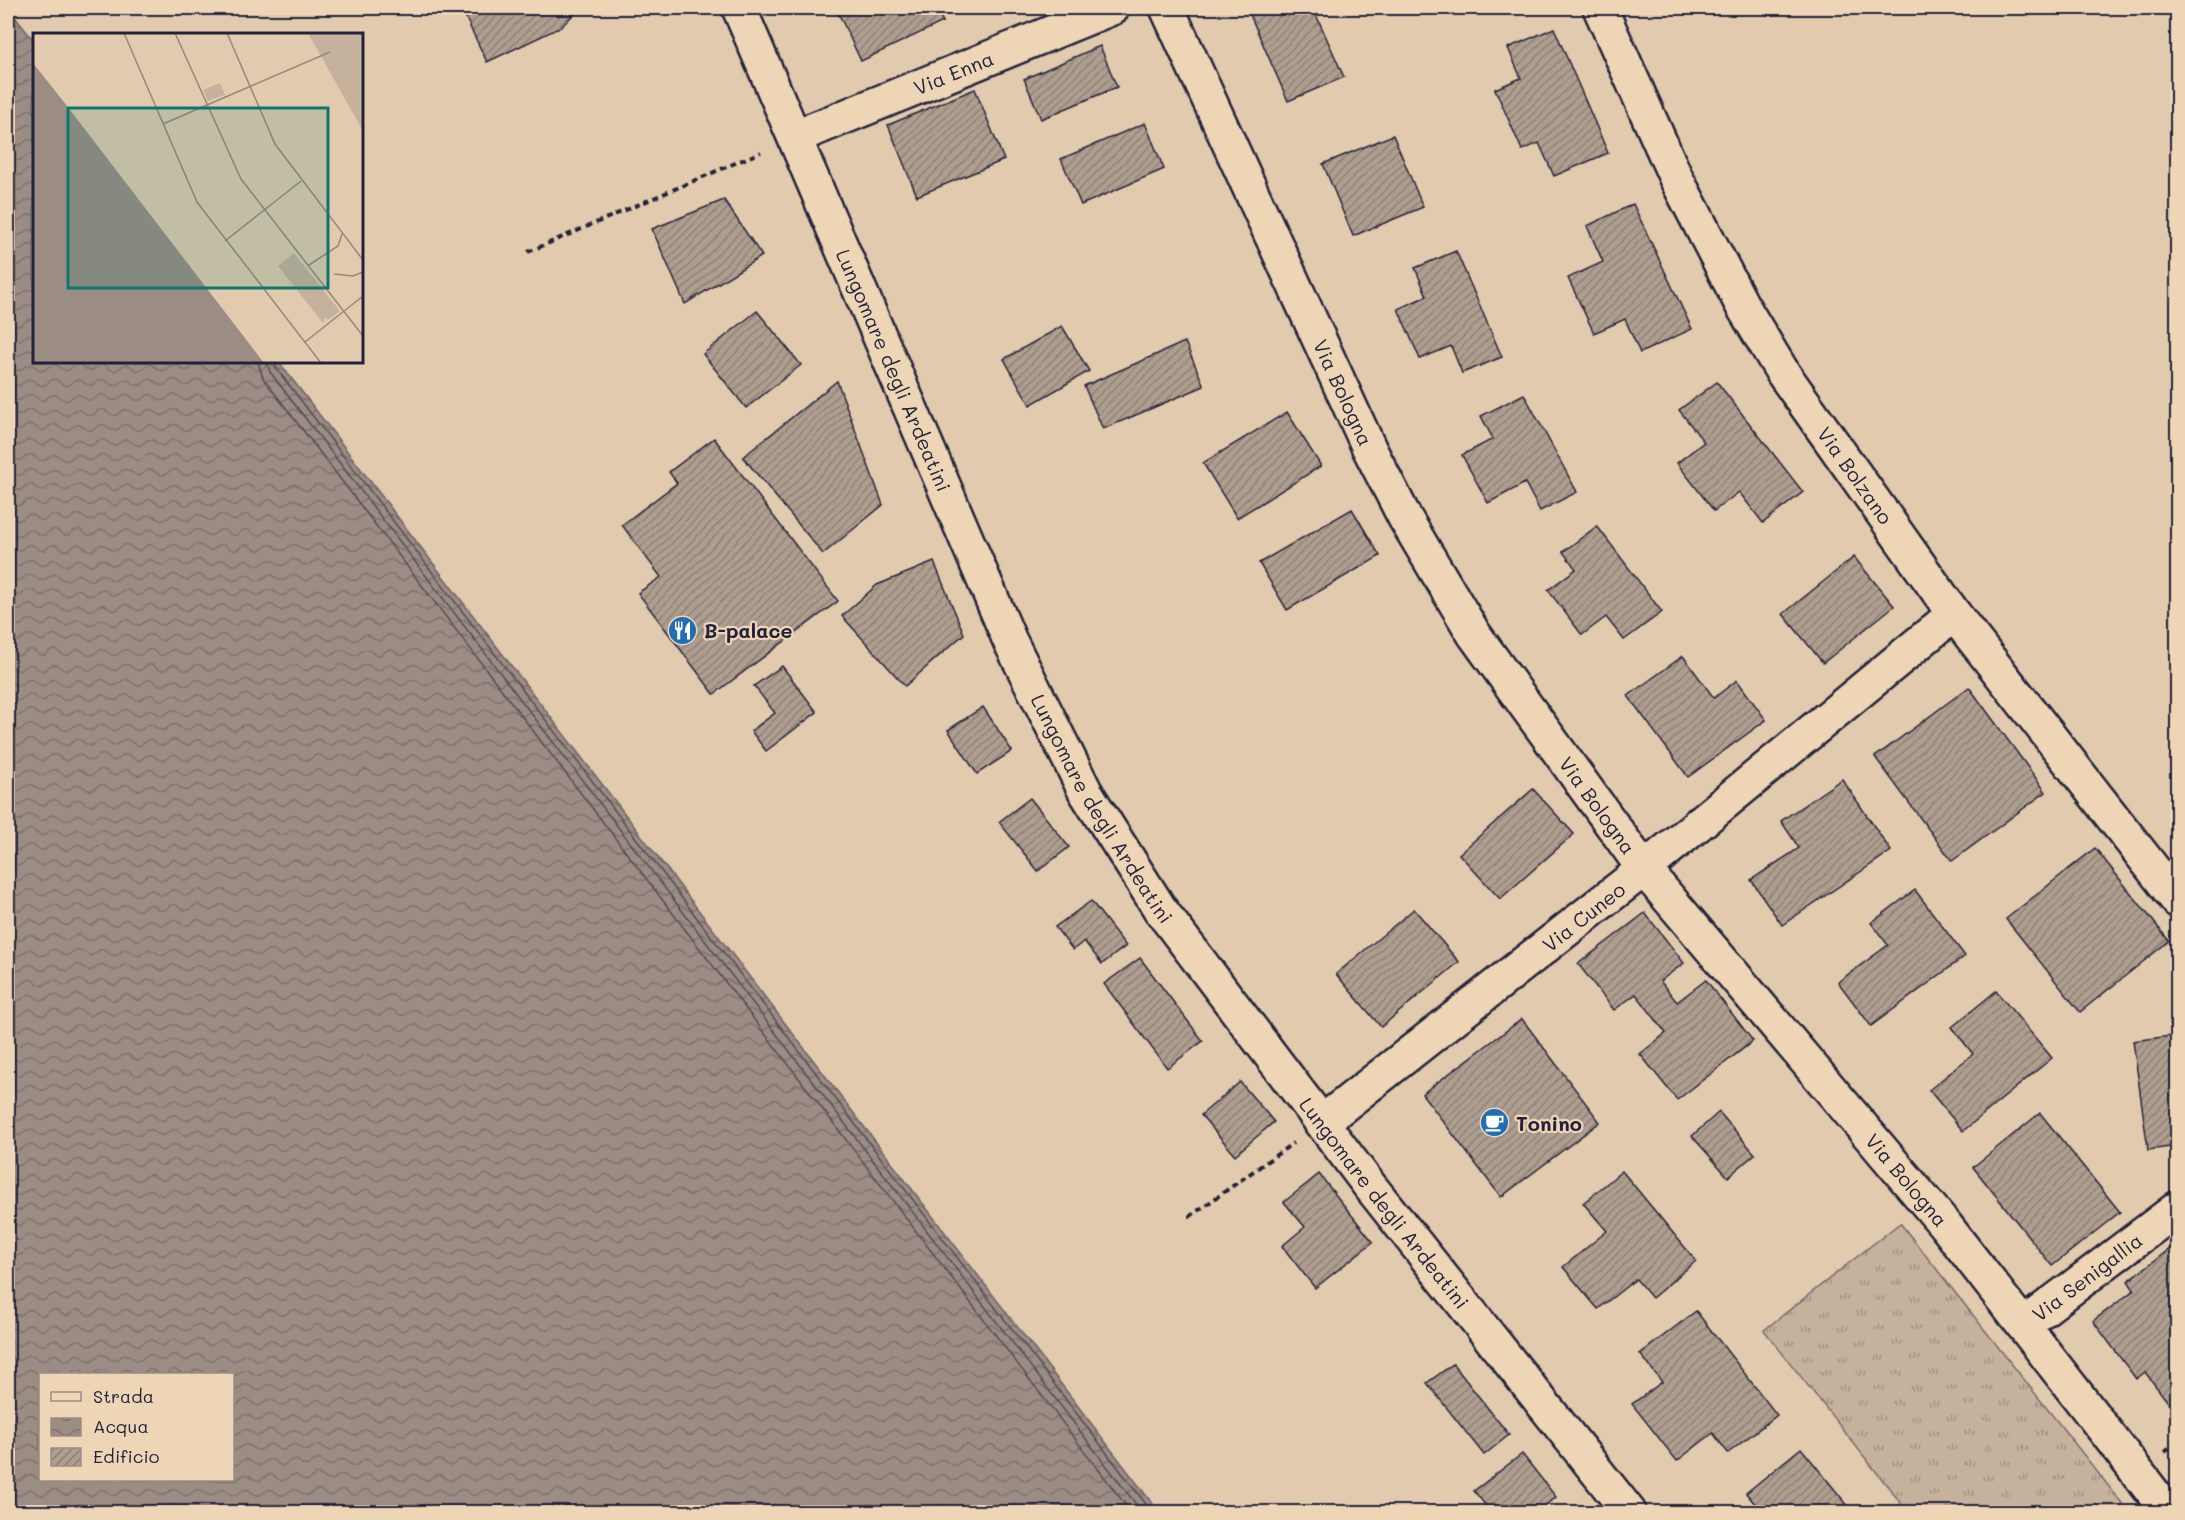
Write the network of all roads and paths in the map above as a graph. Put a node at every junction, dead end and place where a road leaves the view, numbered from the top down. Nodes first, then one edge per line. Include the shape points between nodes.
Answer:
1 (739, 8) edge
2 (1112, 8) edge
3 (1167, 8) edge
4 (1600, 8) edge
5 (795, 137) junction
6 (528, 252) dead end
7 (1954, 614) junction
8 (1644, 868) junction
9 (2178, 902) edge
10 (1322, 1123) junction
11 (2178, 1208) edge
12 (1189, 1217) dead end
13 (2023, 1325) junction
14 (1629, 1512) edge
15 (2168, 1512) edge

1 - 5 street, Lungomare degli Ardeatini
2 - 5 street, Via Enna
3 - 8 street, Via Bologna via 1405,518 1490,658
4 - 7 street, Via Bolzano via 1676,178 1742,305 1809,413
5 - 6 path
5 - 10 street, Lungomare degli Ardeatini via 1014,650 1085,791 1142,883
7 - 8 street, Via Cuneo
7 - 9 street, Via Bolzano
8 - 10 street, Via Cuneo
8 - 13 street, Via Bologna via 1946,1226
10 - 12 path
10 - 14 street, Lungomare degli Ardeatini
11 - 13 street, Via Senigallia
13 - 15 street, Via Bologna

